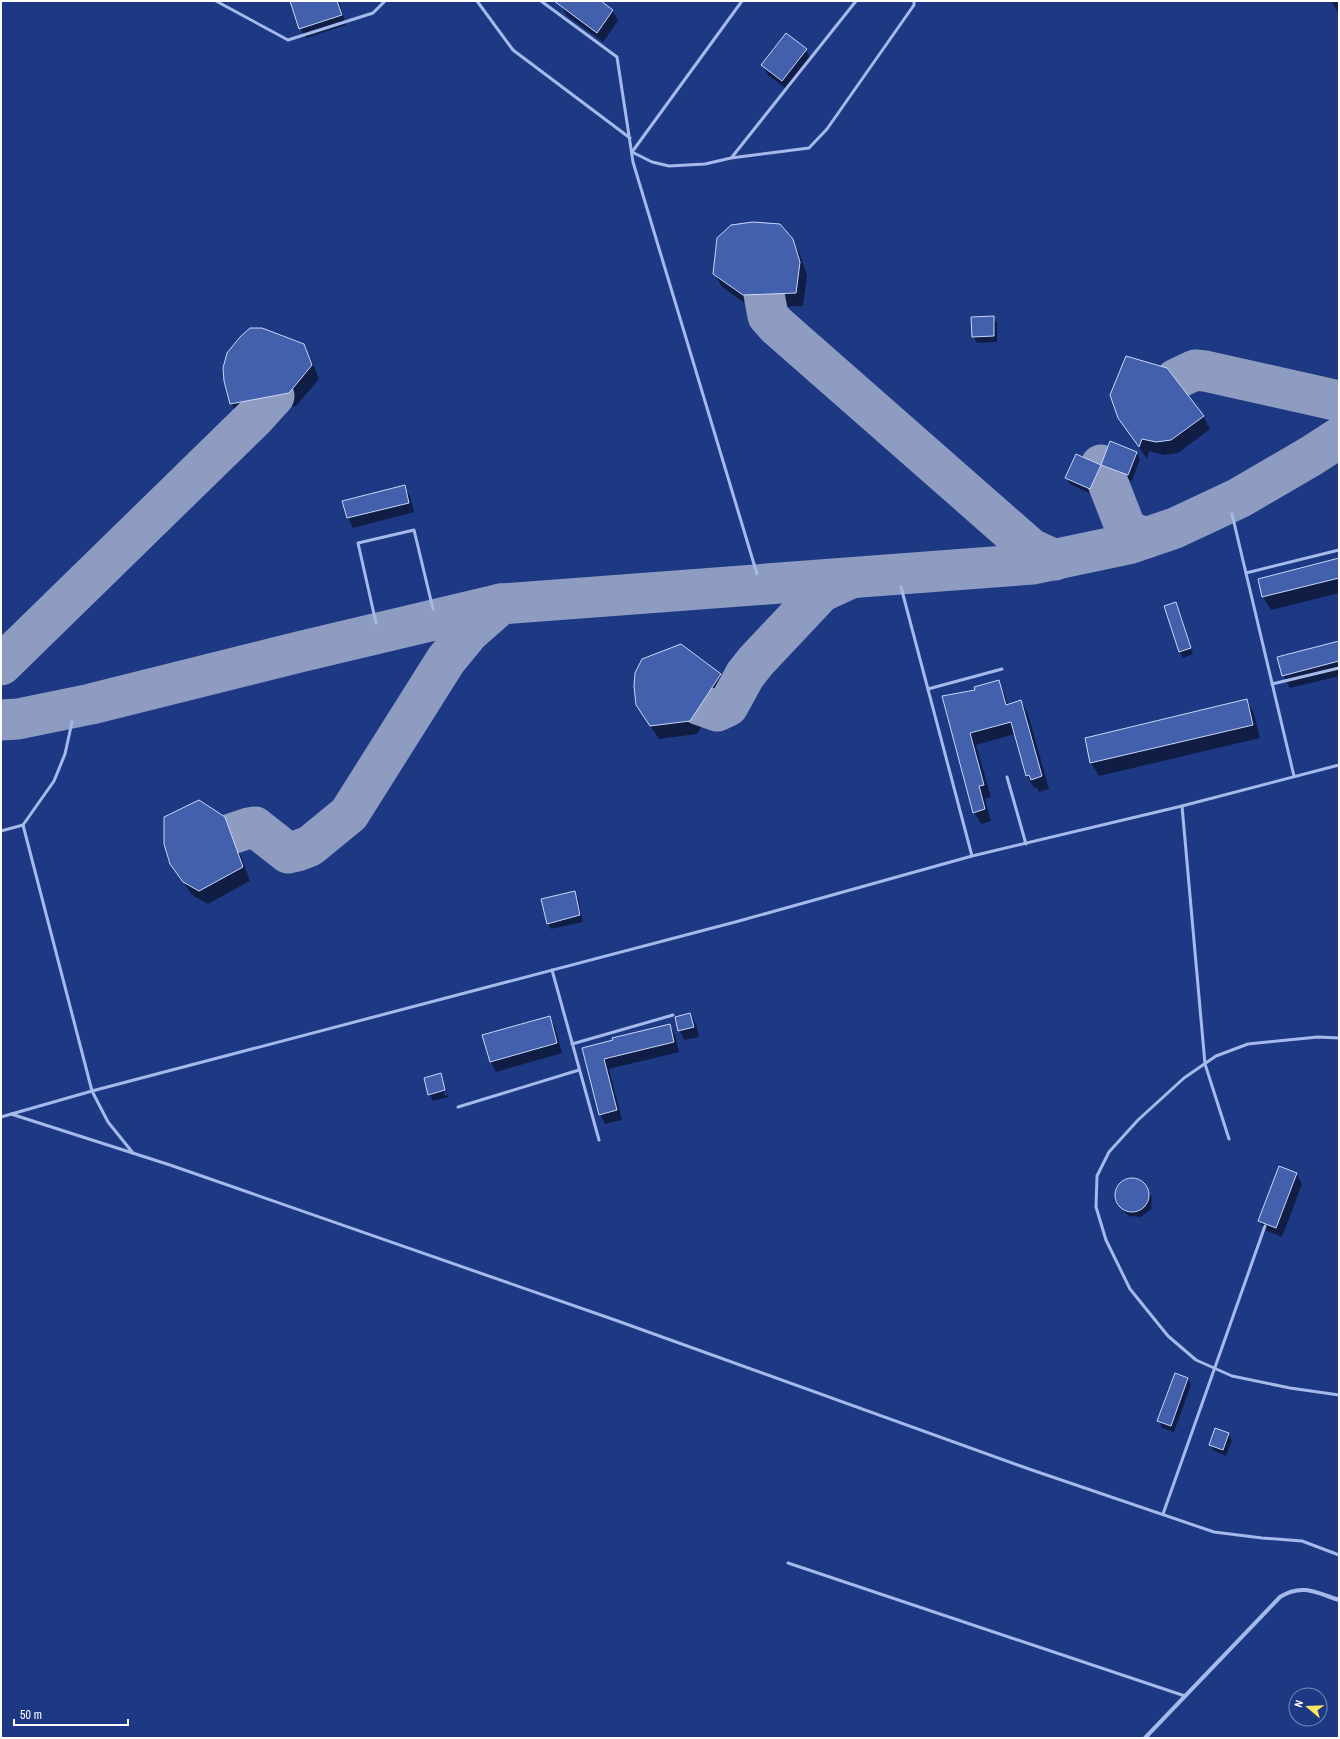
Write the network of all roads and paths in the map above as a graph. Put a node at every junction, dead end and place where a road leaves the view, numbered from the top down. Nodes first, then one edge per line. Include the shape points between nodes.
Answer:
1 (216, 1) edge
2 (385, 1) edge
3 (477, 1) edge
4 (541, 1) edge
5 (742, 1) edge
6 (856, 1) edge
7 (914, 1) edge
8 (630, 138) junction
9 (632, 152) junction
10 (731, 158) junction
11 (1232, 514) dead end
12 (1339, 550) edge
13 (1246, 573) junction
14 (757, 574) dead end
15 (901, 587) dead end
16 (433, 609) dead end
17 (376, 622) dead end
18 (1339, 668) edge
19 (1002, 669) dead end
20 (1272, 684) junction
21 (928, 689) junction
22 (72, 722) dead end
23 (1339, 764) edge
24 (1294, 776) junction
25 (1007, 777) dead end
26 (1182, 806) junction
27 (23, 825) junction
28 (1, 831) edge
29 (1026, 844) junction
30 (972, 856) junction
31 (552, 970) junction
32 (674, 1015) dead end
33 (1339, 1038) edge
34 (572, 1044) junction
35 (1205, 1064) junction
36 (579, 1070) junction
37 (92, 1091) junction
38 (458, 1107) dead end
39 (11, 1114) junction
40 (1, 1117) edge
41 (1229, 1139) dead end
42 (599, 1140) dead end
43 (133, 1153) junction
44 (1265, 1226) dead end
45 (1215, 1368) junction
46 (1339, 1395) edge
47 (1163, 1514) junction
48 (1339, 1555) edge
49 (788, 1563) dead end
50 (1339, 1600) edge
51 (1185, 1696) junction
52 (1145, 1738) edge

1 - 2 lane via 288,40 373,13
3 - 8 lane via 513,50
4 - 8 lane via 617,57
5 - 9 lane
6 - 10 lane
7 - 10 lane via 828,130 809,148
8 - 9 lane
9 - 10 lane via 652,162 669,166 705,164
9 - 14 lane
11 - 13 lane
12 - 13 lane
13 - 20 lane
15 - 21 lane
16 - 17 lane via 414,530 358,543
18 - 20 lane
19 - 21 lane
20 - 24 lane
21 - 30 lane
22 - 27 lane via 54,781
23 - 24 lane
24 - 26 lane
25 - 29 lane
26 - 29 lane
26 - 35 lane
27 - 28 lane
27 - 37 lane
29 - 30 lane
30 - 31 lane
31 - 34 lane
31 - 37 lane
32 - 34 lane
33 - 35 lane via 1318,1037 1248,1044 1216,1056
34 - 36 lane
35 - 41 lane
35 - 45 lane via 1184,1078 1149,1110 1109,1152 1098,1176 1096,1207 1106,1240 1130,1289 1168,1336 1196,1360
36 - 38 lane
36 - 42 lane
37 - 39 lane
37 - 43 lane via 108,1122
39 - 40 lane
39 - 43 lane
43 - 47 lane
44 - 45 lane
45 - 46 lane via 1232,1376 1268,1384
45 - 47 lane
47 - 48 lane via 1214,1532 1302,1541
49 - 51 lane
50 - 51 street via 1308,1590 1289,1591 1280,1597
51 - 52 street

